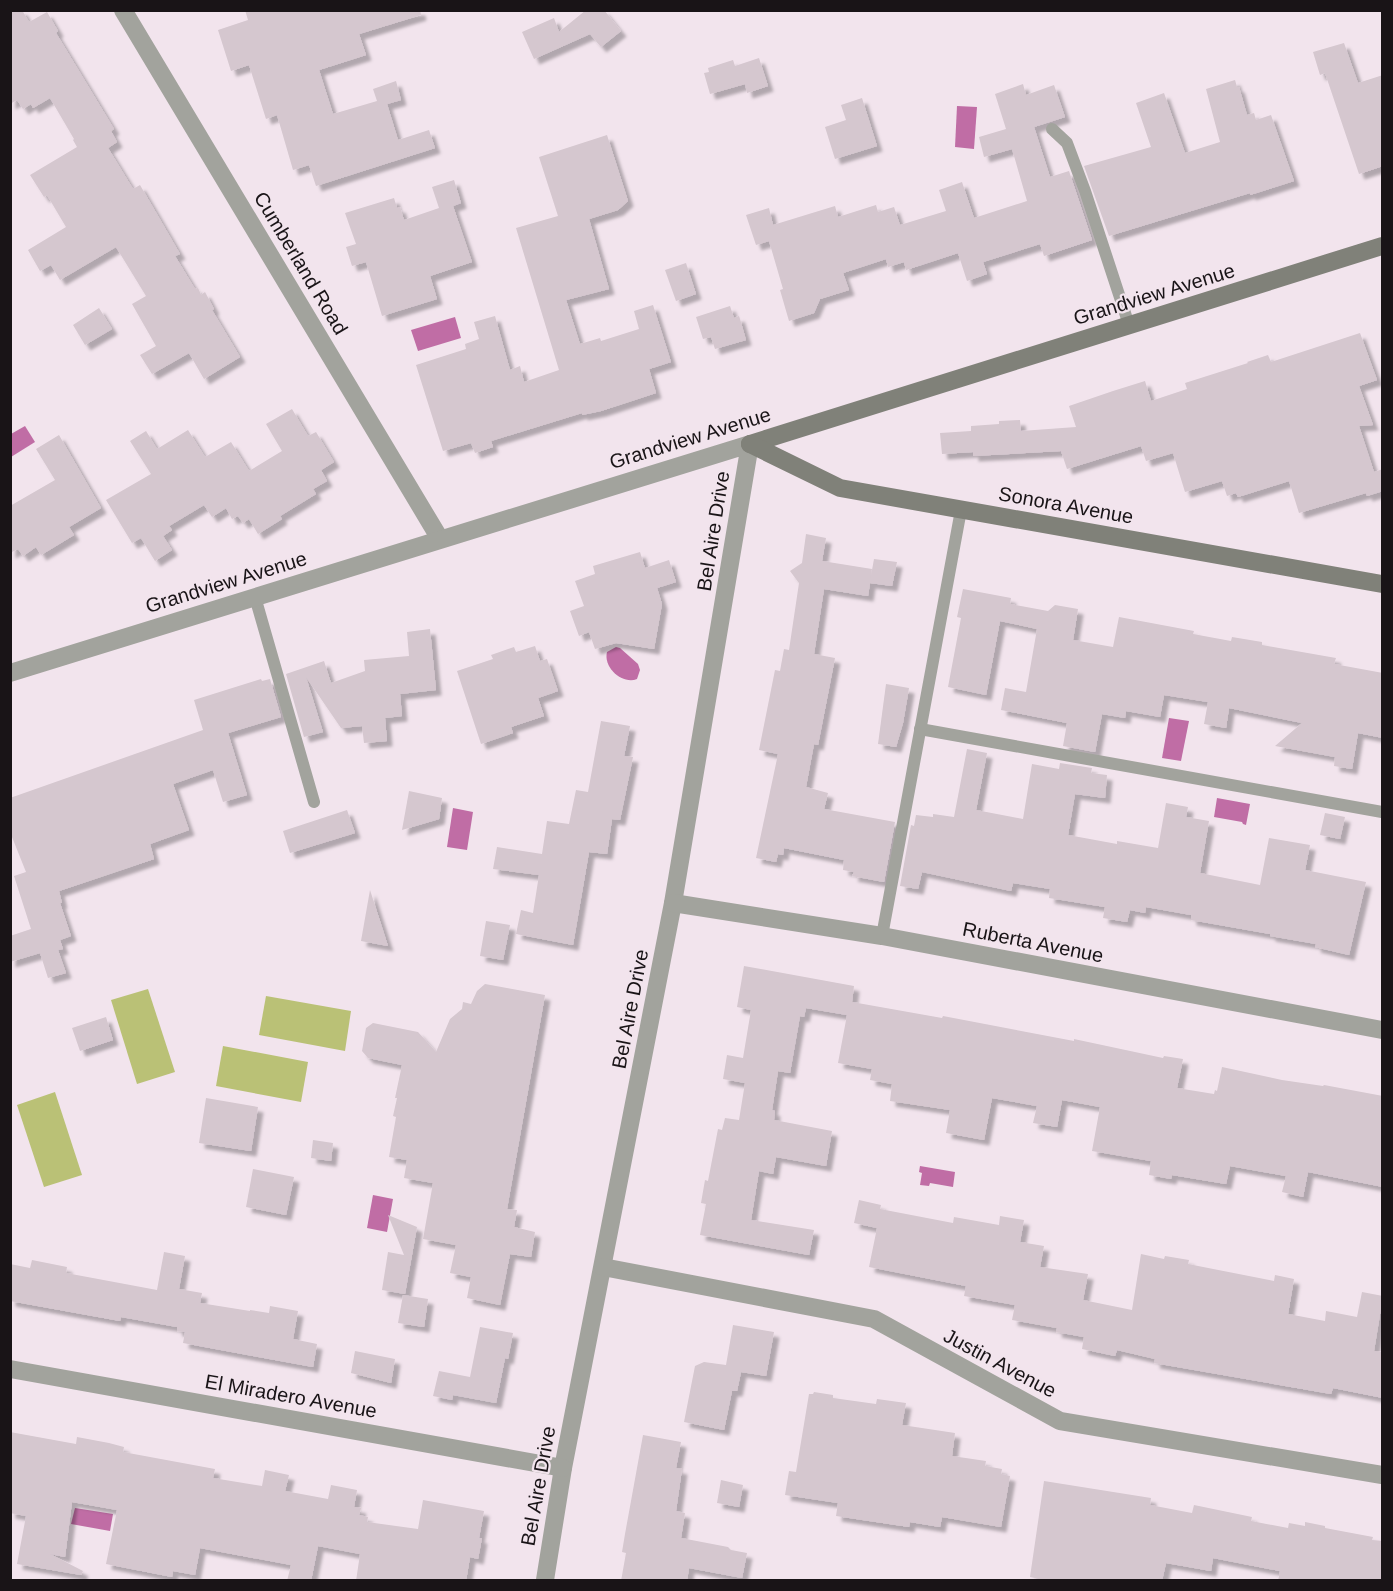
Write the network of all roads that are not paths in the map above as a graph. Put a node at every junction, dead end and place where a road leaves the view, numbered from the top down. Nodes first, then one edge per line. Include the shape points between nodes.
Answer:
1 (123, 10) edge
2 (1053, 129) dead end
3 (1383, 246) edge
4 (1129, 325) junction
5 (750, 444) junction
6 (961, 510) junction
7 (440, 539) junction
8 (1383, 584) edge
9 (255, 597) junction
10 (10, 673) edge
11 (920, 729) junction
12 (315, 802) dead end
13 (1383, 812) edge
14 (673, 903) junction
15 (882, 936) junction
16 (1383, 1030) edge
17 (603, 1267) junction
18 (10, 1369) edge
19 (563, 1468) junction
20 (1383, 1475) edge
21 (545, 1581) edge

1 - 7 street, Cumberland Road
2 - 4 lane via 1067,143
3 - 4 street, Grandview Avenue
4 - 5 street, Grandview Avenue
5 - 6 street, Sonora Avenue via 840,488
5 - 7 street, Grandview Avenue
5 - 14 street, Bel Aire Drive
6 - 8 street, Sonora Avenue
6 - 11 lane
7 - 9 street, Grandview Avenue
9 - 10 street, Grandview Avenue
9 - 12 lane
11 - 13 lane
11 - 15 lane
14 - 15 street, Ruberta Avenue
14 - 17 street, Bel Aire Drive
15 - 16 street, Ruberta Avenue
17 - 19 street, Bel Aire Drive
17 - 20 street, Justin Avenue via 874,1320 1060,1421
18 - 19 street, El Miradero Avenue
19 - 21 street, Bel Aire Drive

